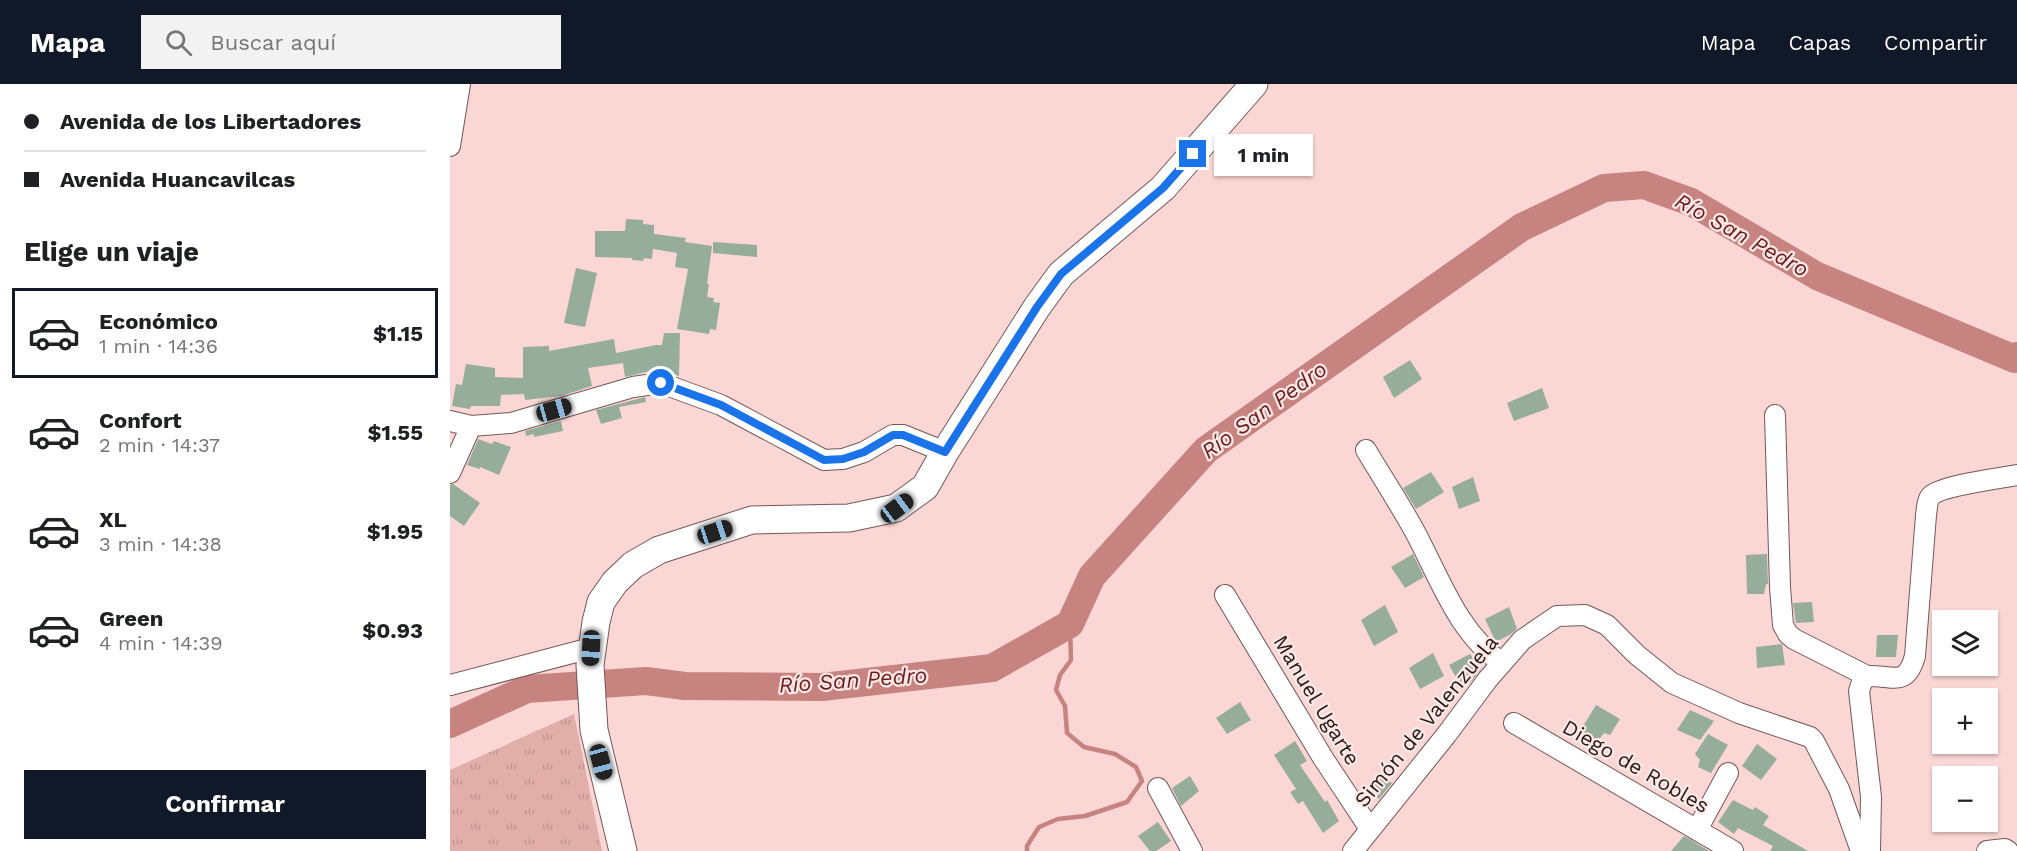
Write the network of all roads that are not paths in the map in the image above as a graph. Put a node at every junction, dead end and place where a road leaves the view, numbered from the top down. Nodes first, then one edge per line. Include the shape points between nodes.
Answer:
1 (460, 84) edge
2 (1254, 84) edge
3 (450, 146) edge
4 (1775, 415) dead end
5 (450, 421) edge
6 (471, 426) junction
7 (1366, 450) dead end
8 (945, 452) junction
9 (450, 473) edge
10 (2017, 475) edge
11 (1225, 595) dead end
12 (591, 657) junction
13 (1502, 663) junction
14 (1867, 676) junction
15 (450, 685) edge
16 (1514, 723) dead end
17 (1728, 773) dead end
18 (1158, 788) dead end
19 (1370, 829) junction
20 (1697, 830) junction
21 (623, 851) edge
22 (1192, 851) edge
23 (1353, 851) edge
24 (1733, 851) edge
25 (1862, 851) edge
26 (1870, 851) edge
27 (1987, 851) edge
28 (2008, 851) edge

1 - 3 street
2 - 8 street via 1163,188 1061,274
4 - 14 street via 1783,625 1794,639
5 - 6 street
6 - 8 street via 511,423 633,387 661,383 721,405 824,460 864,452 893,435 903,435
6 - 9 street
7 - 13 street via 1455,609 1485,652
8 - 12 street via 925,487 897,508 849,518 752,520 659,550 633,565 602,602
10 - 14 street via 1936,491 1929,498 1911,668 1900,679
11 - 19 street, Manuel Ugarte
12 - 15 street
12 - 21 street via 594,730
13 - 19 street, Simón de Valenzuela
13 - 25 street, Simón de Valenzuela via 1522,640 1557,616 1585,615 1607,625 1672,684 1739,713 1810,737 1839,789
14 - 26 street via 1859,691 1871,796
16 - 20 street, Diego de Robles
17 - 20 street
18 - 22 street
19 - 23 street, Simón de Valenzuela
20 - 24 street, Diego de Robles
27 - 28 street

